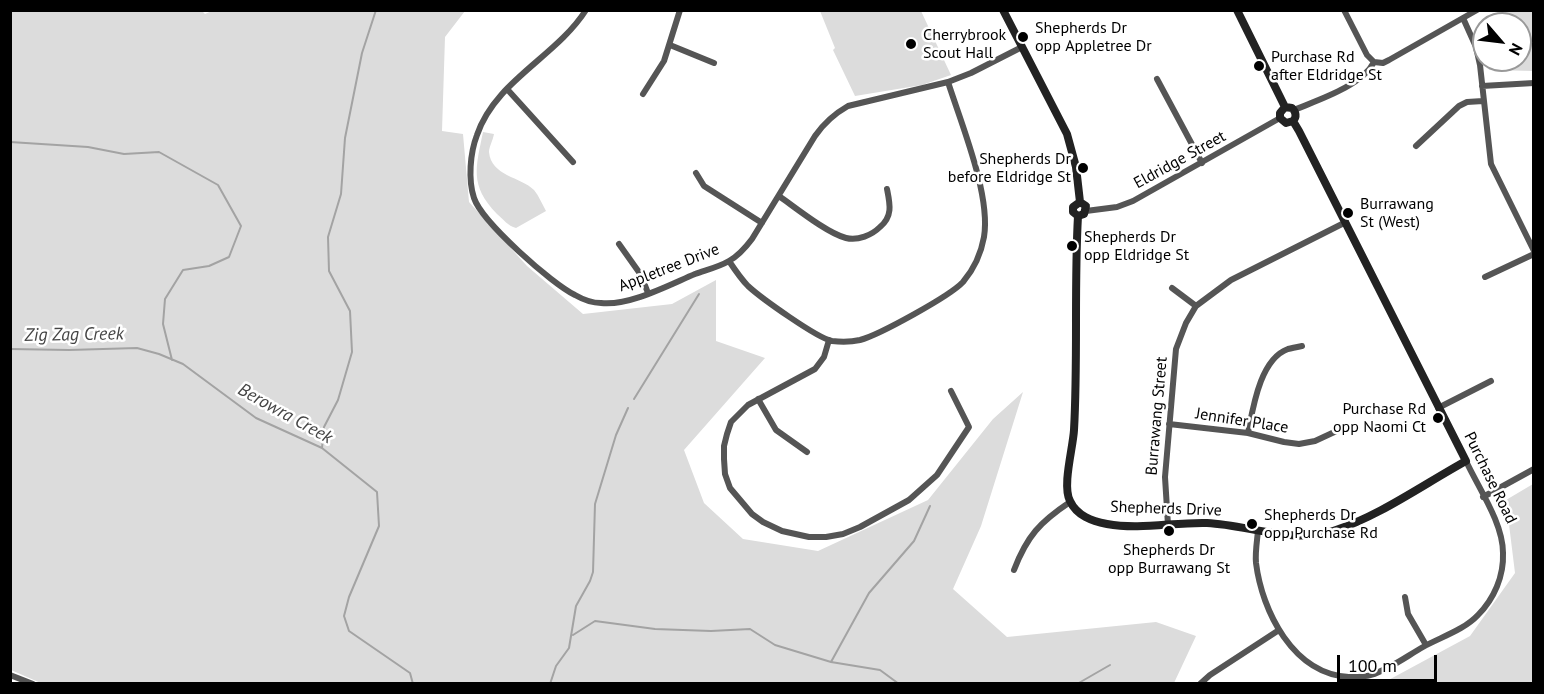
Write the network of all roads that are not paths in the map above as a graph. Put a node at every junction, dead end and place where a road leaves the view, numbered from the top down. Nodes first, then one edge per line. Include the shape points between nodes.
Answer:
1 (586, 10) edge
2 (680, 10) edge
3 (1003, 10) edge
4 (1237, 10) edge
5 (1344, 10) edge
6 (1477, 10) edge
7 (1463, 18) junction
8 (670, 45) junction
9 (1022, 47) junction
10 (1374, 62) junction
11 (714, 63) dead end
12 (1156, 79) dead end
13 (948, 82) junction
14 (1533, 83) edge
15 (1482, 86) junction
16 (507, 89) junction
17 (643, 94) dead end
18 (1483, 100) junction
19 (1289, 109) junction
20 (1281, 118) junction
21 (1293, 121) junction
22 (1416, 146) dead end
23 (573, 162) dead end
24 (1202, 163) junction
25 (696, 173) dead end
26 (887, 189) dead end
27 (779, 196) junction
28 (1082, 213) junction
29 (1346, 222) junction
30 (762, 223) junction
31 (619, 244) dead end
32 (1533, 252) edge
33 (729, 261) junction
34 (1485, 277) dead end
35 (1172, 288) dead end
36 (648, 293) junction
37 (1196, 306) junction
38 (830, 340) junction
39 (1302, 346) dead end
40 (1491, 381) dead end
41 (951, 392) dead end
42 (758, 399) junction
43 (1438, 408) junction
44 (1169, 424) junction
45 (1343, 428) dead end
46 (1248, 433) junction
47 (807, 452) dead end
48 (1466, 461) junction
49 (1533, 470) edge
50 (1483, 497) junction
51 (1070, 502) junction
52 (1168, 525) junction
53 (1258, 531) junction
54 (1014, 570) dead end
55 (1405, 597) dead end
56 (1279, 630) junction
57 (1426, 645) junction
58 (10, 675) edge
59 (1368, 676) junction
60 (33, 684) edge
61 (1200, 684) edge
62 (1369, 684) edge

1 - 16 street, Appletree Drive via 563,39
2 - 8 street
3 - 9 main road
4 - 19 main road
5 - 10 street via 1366,55
6 - 7 street
7 - 10 street via 1383,63
7 - 15 street via 1476,47
8 - 11 street
8 - 17 street
9 - 13 street, Appletree Drive
9 - 28 main road via 1067,134 1080,202 1073,212
10 - 19 street via 1352,84
12 - 24 street
13 - 27 street, Appletree Drive via 848,106 835,113 814,136
13 - 38 street via 982,193 984,234 973,269 950,293 874,335 858,340
14 - 15 street
15 - 18 street
16 - 23 street
16 - 36 street, Appletree Drive via 484,118 472,153 474,197 481,211 555,282 575,295 611,303
18 - 22 street via 1459,106
18 - 32 street via 1491,164
19 - 20 main road via 1280,113
19 - 21 main road via 1296,114
20 - 21 main road via 1286,123
20 - 24 street, Eldridge Street
21 - 29 main road, Purchase Road
24 - 28 street, Eldridge Street via 1133,201
25 - 30 street via 705,186
26 - 27 street via 891,207 886,222 862,238 835,233
27 - 30 street, Appletree Drive
28 - 51 main road via 1076,262 1075,425 1066,491
29 - 37 street, Burrawang Street via 1231,280
29 - 43 main road, Purchase Road
30 - 33 street, Appletree Drive via 743,250
31 - 36 street via 641,275
32 - 34 street
33 - 36 street, Appletree Drive
33 - 38 street via 750,288
35 - 37 street
37 - 44 street, Burrawang Street via 1176,349
38 - 42 street via 815,369
39 - 46 street via 1286,349 1264,373
40 - 43 street
41 - 42 street via 969,427 937,476 909,500 843,534 826,537 809,537 773,527 752,514 730,488 724,446 731,422
42 - 47 street via 776,430
43 - 48 main road, Purchase Road
44 - 46 street, Jennifer Place
44 - 52 street, Burrawang Street via 1165,477
45 - 46 street, Jennifer Place via 1299,444
48 - 50 street, Purchase Road
48 - 53 main road, Shepherds Drive via 1368,516 1333,531 1301,536
49 - 50 street
50 - 57 street, Purchase Road via 1501,537 1501,575 1496,589 1476,617
51 - 52 main road, Shepherds Drive via 1083,516 1106,524
51 - 54 street via 1039,525
52 - 53 main road, Shepherds Drive via 1209,523
53 - 56 street, Purchase Road via 1255,560 1261,589
55 - 57 street via 1408,614
56 - 59 street, Purchase Road via 1290,645 1321,670 1349,677
56 - 61 street
57 - 59 street, Purchase Road
58 - 60 street
59 - 62 street

